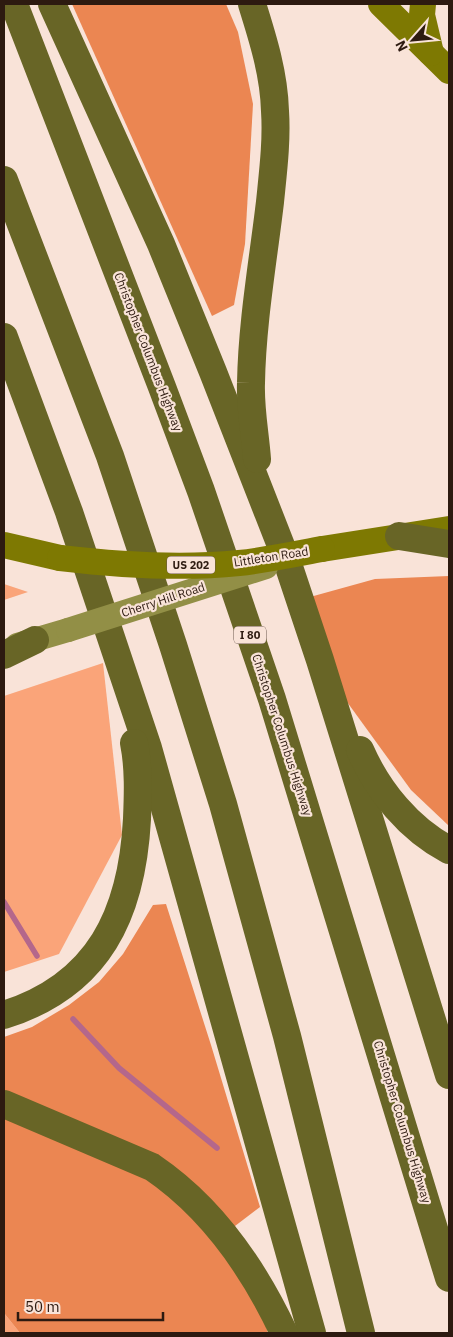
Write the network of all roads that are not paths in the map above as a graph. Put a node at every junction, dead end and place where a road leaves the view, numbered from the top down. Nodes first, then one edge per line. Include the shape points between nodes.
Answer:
1 (14, 4) edge
2 (52, 4) edge
3 (252, 4) edge
4 (381, 4) edge
5 (423, 4) edge
6 (440, 62) edge
7 (4, 180) edge
8 (4, 337) edge
9 (261, 497) junction
10 (449, 529) edge
11 (399, 536) junction
12 (449, 544) edge
13 (4, 545) edge
14 (322, 549) junction
15 (35, 640) junction
16 (4, 649) edge
17 (4, 654) edge
18 (117, 656) junction
19 (320, 660) junction
20 (449, 850) edge
21 (4, 1015) edge
22 (449, 1075) edge
23 (4, 1104) edge
24 (449, 1278) edge
25 (284, 1333) edge
26 (312, 1333) edge
27 (360, 1333) edge

1 - 24 highway, Christopher Columbus Highway / I 80 via 162,387 272,699
2 - 9 highway via 161,244
3 - 9 highway via 265,43 276,112 274,164 251,383
4 - 6 main road
5 - 6 main road via 422,15
7 - 27 highway via 110,456 223,804 286,1036
8 - 18 highway via 69,512
9 - 19 highway via 287,561
10 - 11 main road, Littleton Road / US 202
11 - 12 highway
11 - 14 main road, Littleton Road / US 202
13 - 14 main road, Littleton Road / US 202, bridge via 60,558 119,565 240,563
14 - 15 main road, Cherry Hill Road, bridge
15 - 16 main road, Cherry Hill Road
15 - 17 highway
18 - 21 highway via 135,750 138,795 136,840 128,887 114,924 89,964 48,997
18 - 26 highway via 150,758
19 - 20 highway via 364,758 384,792 420,830
19 - 22 highway
23 - 25 highway via 152,1167 174,1182 228,1240

